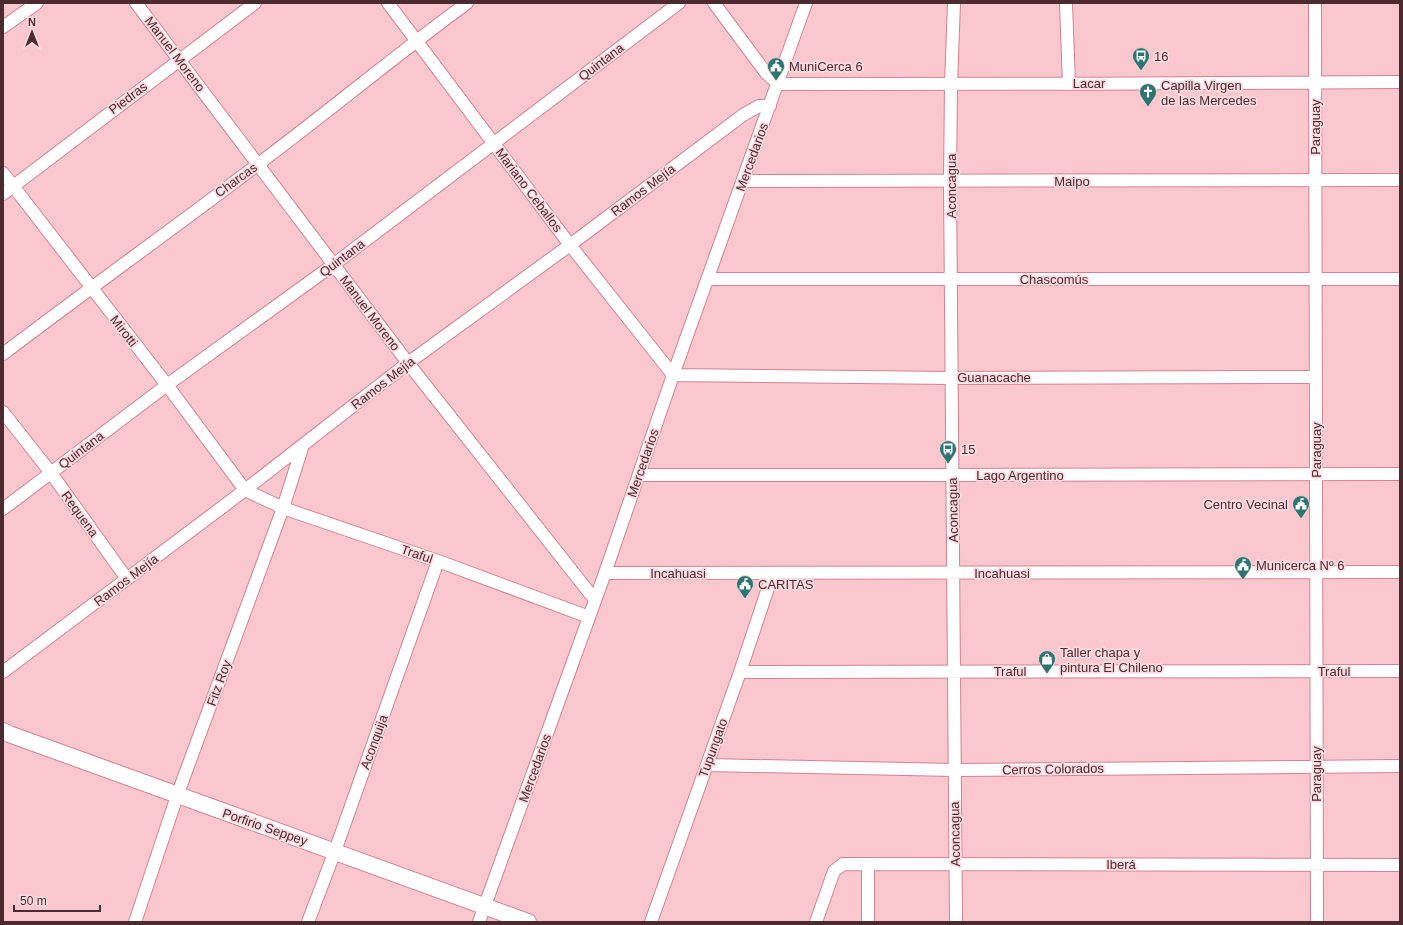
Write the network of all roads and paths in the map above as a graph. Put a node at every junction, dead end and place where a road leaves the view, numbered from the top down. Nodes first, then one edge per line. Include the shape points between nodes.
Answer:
1 (37, 3) edge
2 (136, 3) edge
3 (255, 3) edge
4 (388, 3) edge
5 (467, 3) edge
6 (679, 3) edge
7 (714, 3) edge
8 (806, 3) edge
9 (954, 3) edge
10 (1315, 3) edge
11 (1066, 4) dead end
12 (3, 28) edge
13 (416, 41) junction
14 (179, 60) junction
15 (1315, 82) junction
16 (1400, 82) edge
17 (778, 84) junction
18 (950, 84) junction
19 (1069, 84) junction
20 (770, 106) junction
21 (494, 143) junction
22 (258, 165) junction
23 (3, 173) edge
24 (1315, 180) junction
25 (1400, 180) edge
26 (744, 181) junction
27 (950, 181) junction
28 (13, 187) junction
29 (3, 194) edge
30 (570, 245) junction
31 (333, 265) junction
32 (708, 279) junction
33 (951, 279) junction
34 (1316, 279) junction
35 (1400, 279) edge
36 (90, 288) junction
37 (3, 354) edge
38 (408, 364) junction
39 (673, 375) junction
40 (1315, 377) junction
41 (952, 378) junction
42 (167, 385) junction
43 (3, 412) edge
44 (303, 445) junction
45 (51, 473) junction
46 (640, 474) junction
47 (1400, 474) edge
48 (1316, 475) junction
49 (953, 476) junction
50 (245, 490) junction
51 (283, 508) junction
52 (3, 509) edge
53 (438, 561) junction
54 (1400, 572) edge
55 (605, 573) junction
56 (773, 573) junction
57 (954, 573) junction
58 (1316, 573) junction
59 (127, 579) junction
60 (595, 600) junction
61 (589, 617) junction
62 (954, 671) junction
63 (1316, 671) junction
64 (1400, 671) edge
65 (3, 672) edge
66 (740, 672) junction
67 (3, 731) edge
68 (707, 764) junction
69 (1316, 766) junction
70 (1400, 766) edge
71 (954, 770) junction
72 (177, 796) junction
73 (335, 851) junction
74 (868, 864) junction
75 (956, 864) junction
76 (1317, 864) junction
77 (1400, 865) edge
78 (485, 906) junction
79 (135, 922) edge
80 (308, 922) edge
81 (480, 922) edge
82 (528, 922) edge
83 (651, 922) edge
84 (816, 922) edge
85 (868, 922) edge
86 (956, 922) edge
87 (1317, 922) edge

1 - 12 street
2 - 14 street, Manuel Moreno
3 - 14 street, Piedras
4 - 13 street, Mariano Ceballos
5 - 13 street, Charcas
6 - 21 street, Quintana
7 - 17 street via 766,73
8 - 17 street, Mercedarios
9 - 18 street, Aconcagua
10 - 15 street, Paraguay
11 - 19 street
13 - 21 street, Mariano Ceballos
13 - 22 street, Charcas
14 - 22 street, Manuel Moreno
14 - 28 street, Piedras
15 - 16 street, Lacar
15 - 19 street, Lacar
15 - 24 street, Paraguay
17 - 18 street, Lacar
17 - 20 street, Mercedarios
18 - 19 street, Lacar
18 - 27 street, Aconcagua
20 - 26 street, Mercedarios
20 - 30 street, Ramos Mejía via 759,106 743,115
21 - 30 street, Mariano Ceballos
21 - 31 street, Quintana
22 - 31 street, Manuel Moreno
22 - 36 street, Charcas
23 - 28 street, Mirotti
24 - 25 street, Maipo
24 - 27 street, Maipo
24 - 34 street, Paraguay
26 - 27 street, Maipo
26 - 32 street, Mercedarios
27 - 33 street, Aconcagua
28 - 29 street, Piedras
28 - 36 street, Mirotti
30 - 38 street, Ramos Mejía
30 - 39 street, Mariano Ceballos
31 - 38 street, Manuel Moreno
31 - 42 street, Quintana
32 - 33 street, Chascomús
32 - 39 street, Mercedarios
33 - 34 street, Chascomús
33 - 41 street, Aconcagua
34 - 35 street, Chascomús
34 - 40 street, Paraguay
36 - 37 street, Charcas
36 - 42 street, Mirotti
38 - 44 street, Ramos Mejía
38 - 60 street, Manuel Moreno
39 - 41 street, Guanacache
39 - 46 street, Mercedarios
40 - 41 street, Guanacache
40 - 48 street, Paraguay
41 - 49 street, Aconcagua
42 - 45 street, Quintana
42 - 50 street, Mirotti
43 - 45 street, Requena
44 - 50 street, Ramos Mejía
44 - 51 street, Fitz Roy
45 - 52 street, Quintana
45 - 59 street, Requena
46 - 49 street, Lago Argentino
46 - 55 street, Mercedarios
47 - 48 street, Lago Argentino
48 - 49 street, Lago Argentino
48 - 58 street, Paraguay
49 - 57 street, Aconcagua
50 - 51 street, Traful
50 - 59 street, Ramos Mejía
51 - 53 street, Traful
51 - 72 street, Fitz Roy
53 - 61 street, Traful
53 - 73 street, Aconquija
54 - 58 street, Incahuasi
55 - 56 street, Incahuasi
55 - 60 street, Mercedarios
56 - 57 street, Incahuasi
56 - 66 street, Tupungato
57 - 58 street, Incahuasi
57 - 62 street, Aconcagua
58 - 63 street, Paraguay
59 - 65 street, Ramos Mejía
60 - 61 street, Mercedarios
61 - 78 street, Mercedarios
62 - 63 street, Traful
62 - 66 street, Traful
62 - 71 street, Aconcagua
63 - 64 street, Traful
63 - 69 street, Paraguay
66 - 68 street, Tupungato
67 - 72 main road, Porfirio Seppey
68 - 71 street, Cerros Colorados
68 - 83 street, Tupungato
69 - 70 street, Cerros Colorados
69 - 71 street, Cerros Colorados
69 - 76 street, Paraguay
71 - 75 street, Aconcagua
72 - 73 main road, Porfirio Seppey
72 - 79 street, Fitz Roy
73 - 78 main road, Porfirio Seppey
73 - 80 street, Aconquija
74 - 75 street, Iberá
74 - 84 street, Iberá via 843,864 834,871
74 - 85 street
75 - 76 street, Iberá
75 - 86 street, Aconcagua
76 - 77 street, Iberá
76 - 87 street, Paraguay
78 - 81 street, Mercedarios
78 - 82 main road, Porfirio Seppey

